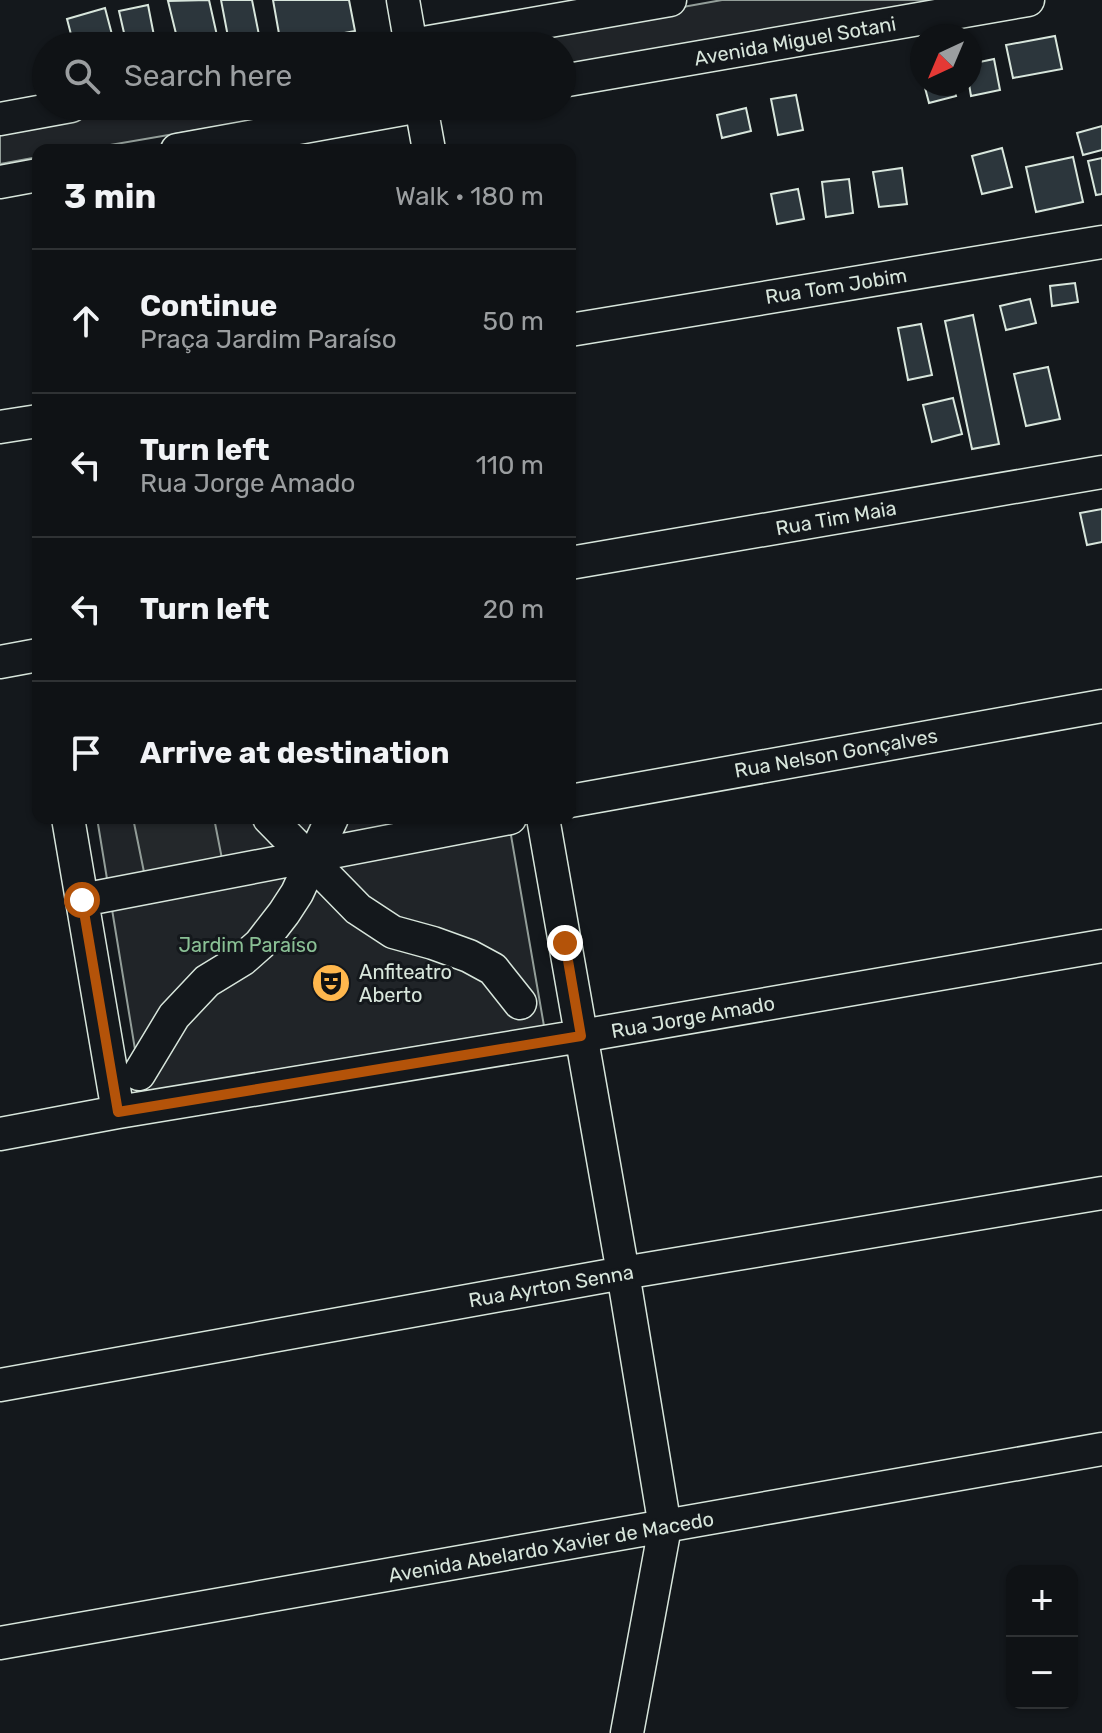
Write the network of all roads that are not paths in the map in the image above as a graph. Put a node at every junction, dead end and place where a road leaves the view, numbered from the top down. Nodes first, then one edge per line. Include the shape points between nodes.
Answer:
1 (403, 0) edge
2 (670, 0) edge
3 (1028, 0) edge
4 (407, 32) edge
5 (488, 32) edge
6 (576, 79) edge
7 (32, 113) edge
8 (0, 119) edge
9 (343, 120) edge
10 (423, 120) edge
11 (210, 144) edge
12 (428, 144) edge
13 (32, 176) edge
14 (0, 182) edge
15 (1102, 242) edge
16 (576, 329) edge
17 (32, 422) edge
18 (0, 427) edge
19 (1102, 472) edge
20 (576, 562) edge
21 (32, 656) edge
22 (0, 662) edge
23 (1102, 706) edge
24 (576, 800) edge
25 (69, 824) edge
26 (275, 824) edge
27 (329, 824) edge
28 (480, 824) edge
29 (544, 824) edge
30 (310, 858) junction
31 (82, 900) junction
32 (1102, 946) edge
33 (520, 1003) dead end
34 (581, 1036) junction
35 (139, 1074) dead end
36 (118, 1112) junction
37 (0, 1134) edge
38 (1102, 1193) edge
39 (623, 1273) junction
40 (0, 1385) edge
41 (1102, 1449) edge
42 (665, 1527) junction
43 (0, 1643) edge
44 (627, 1733) edge

1 - 4 street
2 - 5 street
3 - 6 street, Avenida Miguel Sotani
7 - 8 street
9 - 11 street
10 - 12 street
13 - 14 street
15 - 16 street, Rua Tom Jobim
17 - 18 street
19 - 20 street, Rua Tim Maia
21 - 22 street
23 - 24 street, Rua Nelson Gonçalves
25 - 31 street
26 - 30 street
27 - 30 street
28 - 30 street
29 - 34 street
30 - 31 street
30 - 33 street via 358,909 393,932 493,969
30 - 35 street via 297,893 260,944 207,981 174,1016
31 - 36 street
32 - 34 street, Rua Jorge Amado
34 - 36 street, Rua Jorge Amado
34 - 39 street
36 - 37 street, Rua Jorge Amado
38 - 39 street, Rua Ayrton Senna
39 - 40 street, Rua Ayrton Senna
39 - 42 street
41 - 42 street, Avenida Abelardo Xavier de Macedo
42 - 43 street, Avenida Abelardo Xavier de Macedo
42 - 44 street

